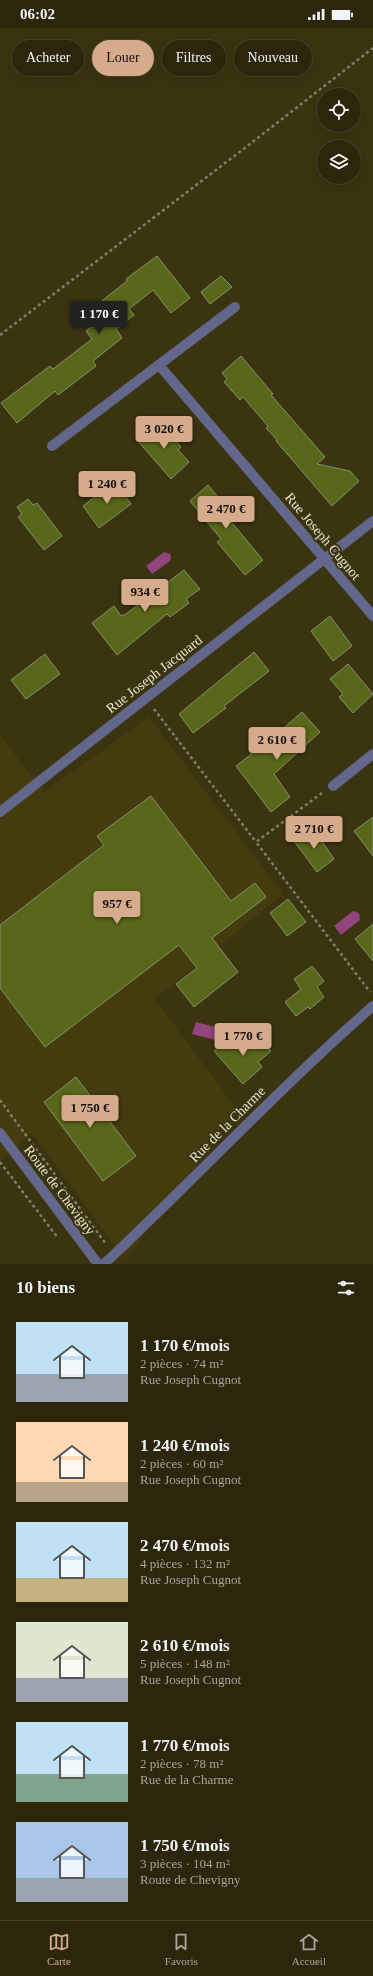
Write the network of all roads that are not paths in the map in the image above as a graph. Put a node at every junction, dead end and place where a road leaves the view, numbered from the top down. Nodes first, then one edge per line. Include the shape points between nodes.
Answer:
1 (235, 307) dead end
2 (159, 365) junction
3 (52, 446) dead end
4 (373, 522) edge
5 (325, 559) junction
6 (373, 616) edge
7 (373, 754) edge
8 (332, 786) road end
9 (0, 812) edge
10 (373, 1006) edge
11 (0, 1133) edge
12 (98, 1264) edge
13 (104, 1264) edge

1 - 2 street
2 - 3 street
2 - 5 street, Rue Joseph Cugnot
4 - 5 street, Rue Joseph Jacquard
5 - 6 street, Rue Joseph Cugnot
5 - 9 street, Rue Joseph Jacquard
7 - 8 street
10 - 13 street, Rue de la Charme via 330,1043
11 - 12 street, Route de Chevigny

